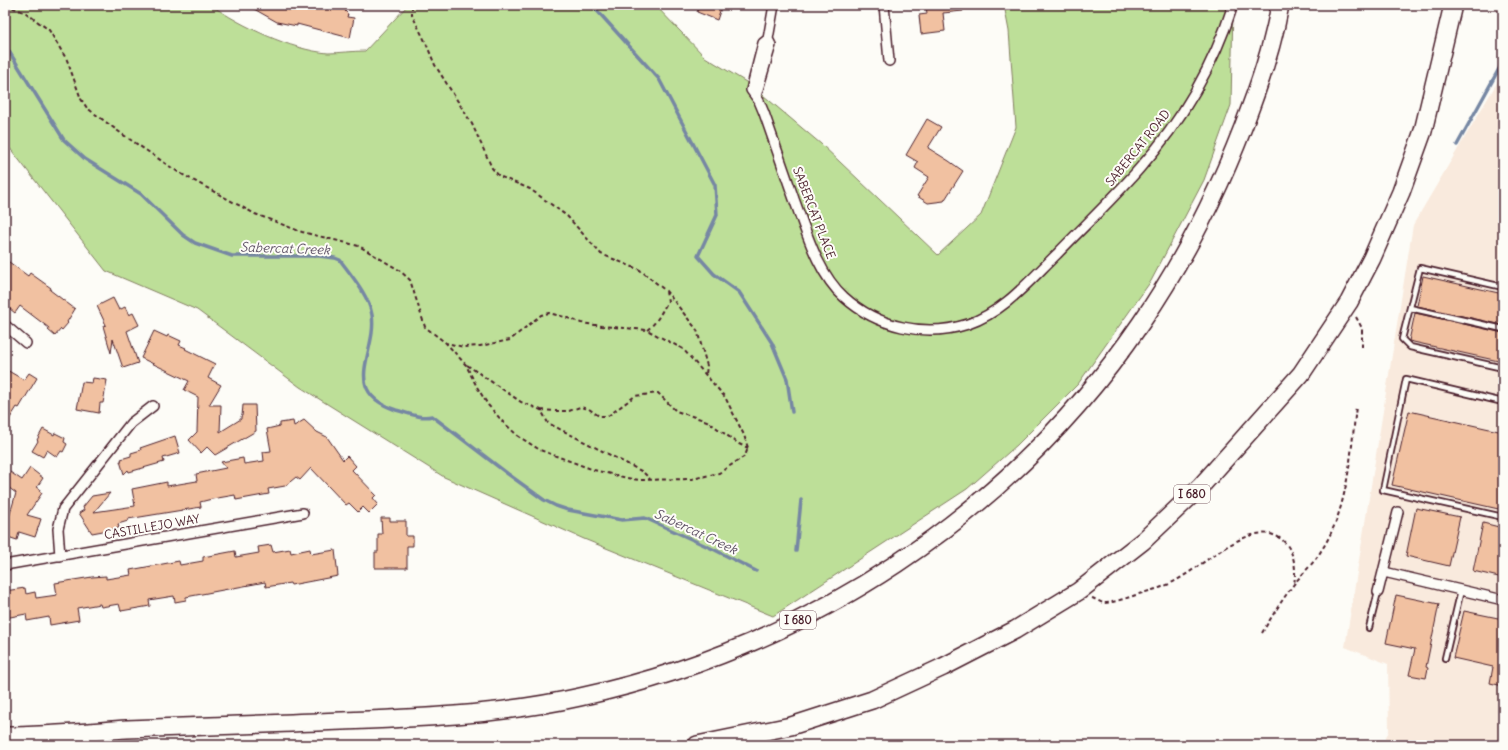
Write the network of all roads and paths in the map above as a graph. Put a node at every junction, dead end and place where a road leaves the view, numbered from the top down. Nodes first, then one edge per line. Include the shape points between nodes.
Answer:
1 (6, 5) edge
2 (412, 5) edge
3 (774, 5) edge
4 (884, 5) edge
5 (1233, 5) edge
6 (1280, 5) edge
7 (1453, 5) edge
8 (889, 61) dead end
9 (1503, 287) edge
10 (666, 291) junction
11 (1011, 299) joint
12 (1349, 302) junction
13 (1410, 308) junction
14 (5, 325) edge
15 (1503, 329) edge
16 (646, 330) junction
17 (26, 343) dead end
18 (446, 343) junction
19 (1362, 347) dead end
20 (466, 365) junction
21 (1503, 368) edge
22 (706, 374) junction
23 (1503, 402) edge
24 (153, 406) dead end
25 (1356, 406) dead end
26 (541, 410) junction
27 (748, 448) junction
28 (650, 479) junction
29 (1398, 512) dead end
30 (303, 513) dead end
31 (1503, 517) edge
32 (60, 556) junction
33 (5, 565) edge
34 (1384, 572) junction
35 (1294, 584) junction
36 (1461, 590) junction
37 (1079, 591) junction
38 (1378, 592) joint
39 (1503, 600) edge
40 (1369, 628) dead end
41 (1262, 633) dead end
42 (1445, 658) dead end
43 (5, 736) edge
44 (696, 745) edge

1 - 18 path via 26,13 49,30 67,60 81,99 87,108 178,172 255,214 302,232 359,246 399,270 410,280 426,327
2 - 10 path via 412,15 435,65 472,124 492,168 499,176 530,189 567,216 601,254 640,270
3 - 11 street, SABERCAT PLACE via 768,39 771,46 754,93 764,113 810,244 824,272 842,296 864,312 890,324 916,330 945,330 969,324 992,314
4 - 8 street
5 - 11 street, SABERCAT ROAD via 1212,58 1193,95 1167,134 1111,200
6 - 43 highway, I 680 via 1260,81 1240,138 1214,198 1156,302 1123,350 1048,438 1007,478 911,555 852,592 718,657 648,680 578,698 436,716
7 - 12 highway, I 680 via 1423,131 1401,192
9 - 13 lane via 1420,268
10 - 16 path via 668,301 660,317
10 - 22 path via 697,330 707,366
12 - 19 path via 1362,328
12 - 37 highway, I 680 via 1300,374 1201,486 1143,541
13 - 15 lane
13 - 21 lane via 1402,340 1410,347
14 - 17 street
16 - 18 path via 588,324 549,314 541,315 510,340 464,347
16 - 22 path via 683,349
18 - 20 path
20 - 26 path via 522,402
20 - 28 path via 488,405 518,436 540,450 594,470 627,478
22 - 27 path via 725,396
23 - 31 lane via 1406,379 1383,490
24 - 32 street via 131,423 63,509 58,529
25 - 35 path via 1350,469 1330,536 1321,552
26 - 27 path via 569,411 580,407 589,409 599,416 608,416 635,396 658,394 676,411 707,421 738,444
26 - 28 path via 548,423 643,472
27 - 28 path via 745,456 719,473 692,479
29 - 34 street
30 - 32 street, CASTILLEJO WAY
32 - 33 street, CASTILLEJO WAY
34 - 36 street
34 - 38 street
35 - 37 path via 1295,561 1290,549 1274,536 1263,534 1236,542 1170,584 1126,598 1104,603
35 - 41 path
36 - 39 street
36 - 42 lane
37 - 44 highway, I 680 via 1009,633 943,668 872,700 791,726
38 - 40 lane

